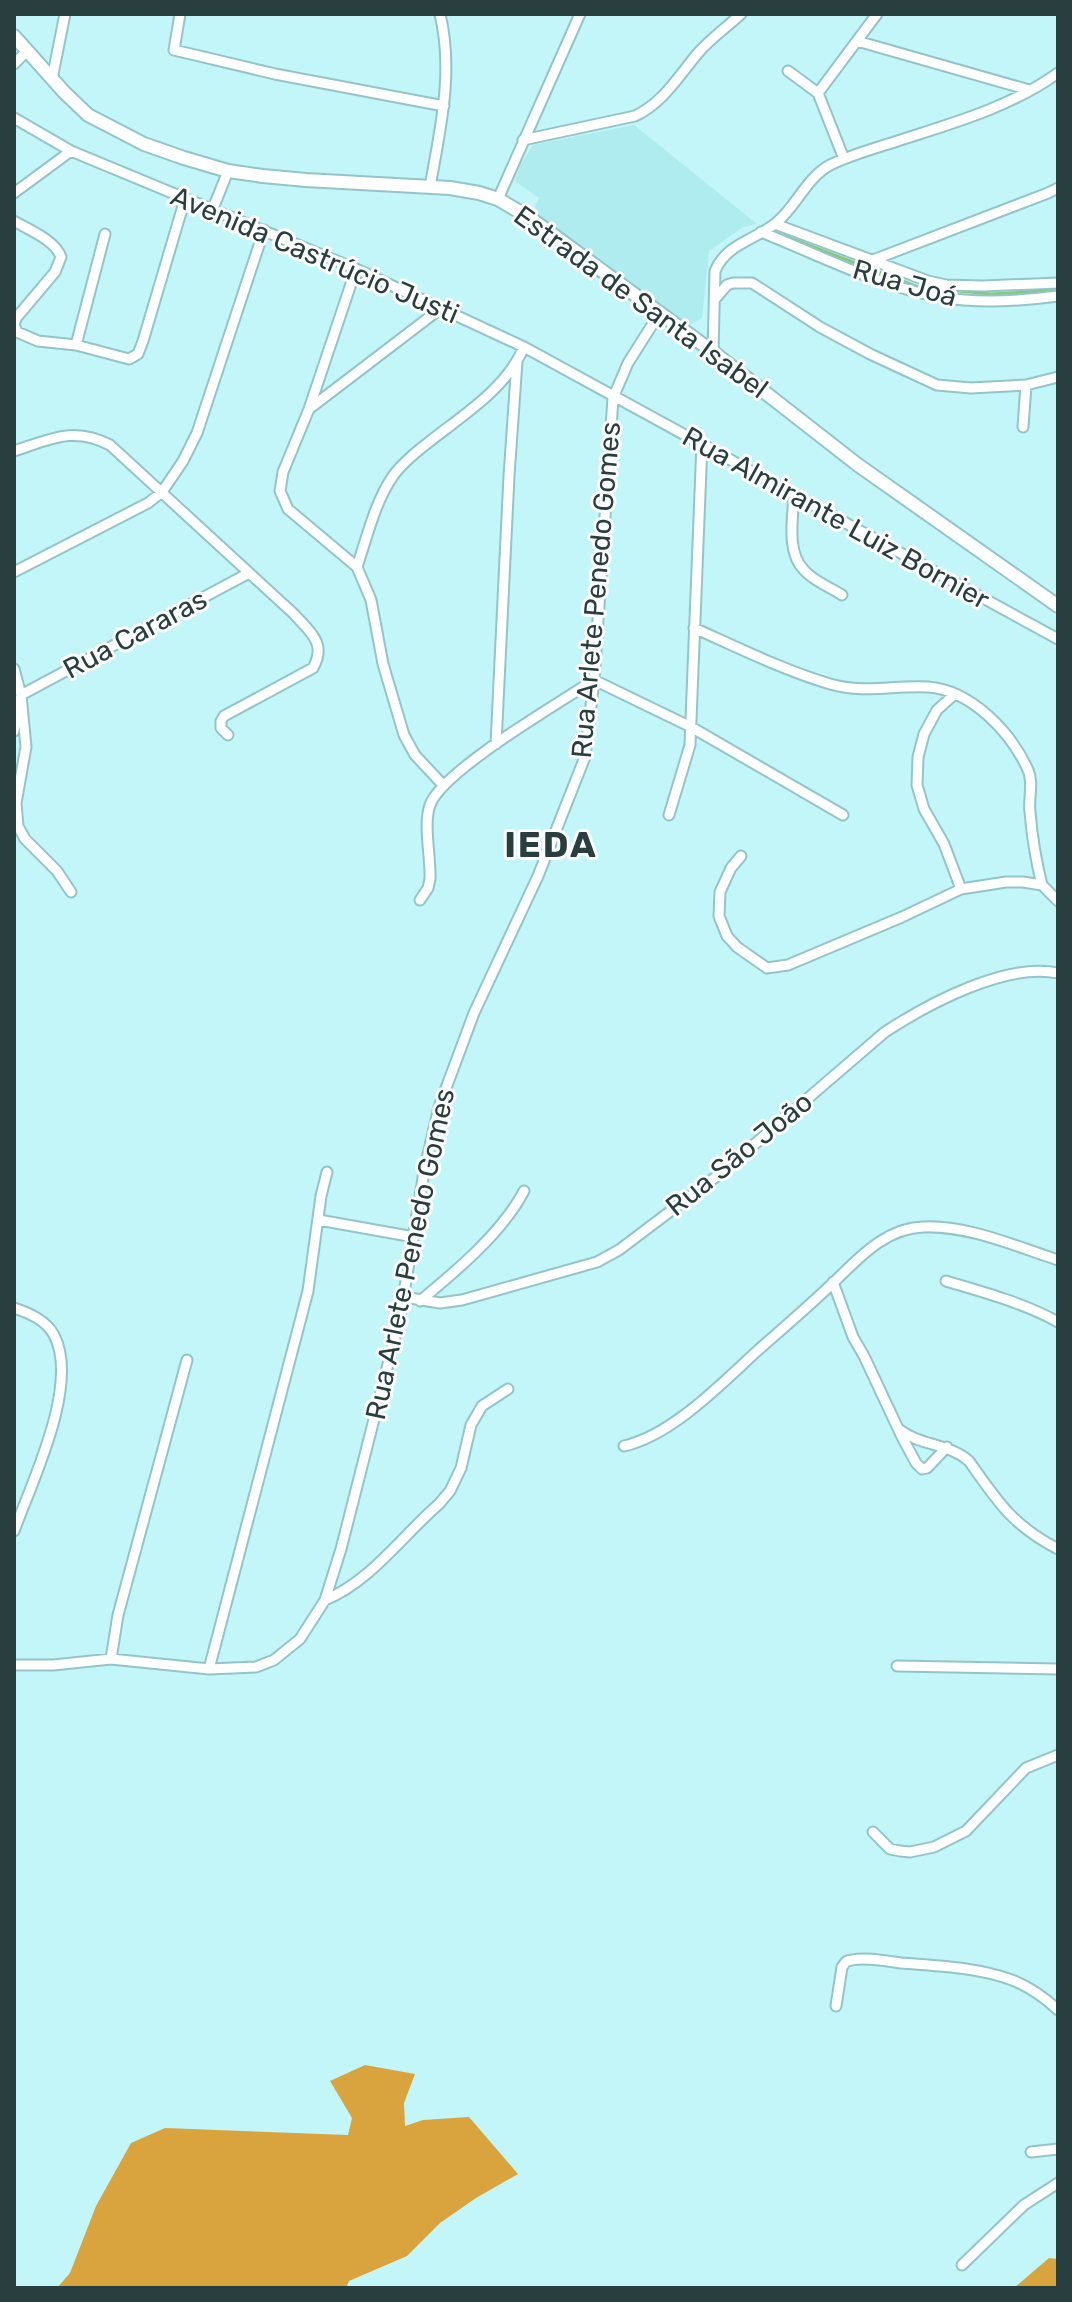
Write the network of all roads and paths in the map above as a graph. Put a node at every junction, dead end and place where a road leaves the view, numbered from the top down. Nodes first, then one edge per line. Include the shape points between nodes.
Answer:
1 (65, 14) edge
2 (180, 14) edge
3 (440, 14) edge
4 (580, 14) edge
5 (741, 14) edge
6 (877, 14) edge
7 (14, 36) edge
8 (857, 41) junction
9 (27, 51) junction
10 (14, 64) edge
11 (788, 71) dead end
12 (1058, 73) edge
13 (52, 79) junction
14 (1029, 90) junction
15 (818, 93) junction
16 (444, 106) junction
17 (14, 118) edge
18 (523, 140) junction
19 (71, 151) junction
20 (844, 159) junction
21 (228, 171) junction
22 (430, 187) junction
23 (1058, 188) edge
24 (14, 193) edge
25 (185, 199) junction
26 (498, 199) junction
27 (212, 211) junction
28 (14, 221) edge
29 (775, 224) junction
30 (264, 230) junction
31 (761, 232) junction
32 (105, 234) dead end
33 (807, 243) junction
34 (873, 260) junction
35 (356, 269) junction
36 (1058, 283) edge
37 (1058, 296) edge
38 (715, 299) junction
39 (440, 309) junction
40 (659, 314) junction
41 (76, 345) junction
42 (524, 347) junction
43 (713, 352) junction
44 (517, 361) junction
45 (1058, 377) edge
46 (1026, 385) junction
47 (613, 398) junction
48 (309, 409) junction
49 (1023, 427) dead end
50 (702, 443) junction
51 (14, 451) edge
52 (162, 492) junction
53 (794, 494) junction
54 (357, 567) junction
55 (14, 572) edge
56 (249, 573) junction
57 (842, 595) dead end
58 (1058, 606) edge
59 (694, 628) junction
60 (1058, 639) edge
61 (14, 669) edge
62 (594, 680) junction
63 (955, 694) junction
64 (21, 695) junction
65 (691, 727) junction
66 (14, 731) edge
67 (228, 735) dead end
68 (496, 744) junction
69 (443, 785) junction
70 (669, 815) dead end
71 (843, 815) dead end
72 (741, 856) dead end
73 (1042, 885) junction
74 (961, 889) junction
75 (71, 892) dead end
76 (420, 900) dead end
77 (1058, 901) edge
78 (1058, 973) edge
79 (327, 1172) dead end
80 (524, 1191) dead end
81 (319, 1220) junction
82 (414, 1237) junction
83 (1058, 1260) edge
84 (946, 1281) dead end
85 (833, 1282) junction
86 (404, 1297) junction
87 (420, 1301) junction
88 (14, 1308) edge
89 (1058, 1322) edge
90 (187, 1360) dead end
91 (508, 1389) dead end
92 (897, 1428) junction
93 (624, 1446) dead end
94 (947, 1447) junction
95 (14, 1531) edge
96 (1058, 1549) edge
97 (325, 1600) junction
98 (111, 1659) junction
99 (14, 1665) edge
100 (897, 1666) dead end
101 (209, 1669) junction
102 (1058, 1669) edge
103 (1058, 1755) edge
104 (873, 1832) dead end
105 (836, 2006) dead end
106 (1058, 2010) edge
107 (1058, 2149) edge
108 (1031, 2152) dead end
109 (1058, 2183) edge
110 (962, 2265) dead end

1 - 13 street
2 - 16 street via 174,50
3 - 16 street via 447,60
4 - 18 street
5 - 18 street via 645,111
6 - 8 street
7 - 9 main road, Estrada de Santa Isabel
8 - 14 street
8 - 15 street
9 - 10 street
9 - 13 main road, Estrada de Santa Isabel
11 - 15 street
12 - 14 street
13 - 21 main road, Estrada de Santa Isabel via 104,124 144,144
14 - 20 street via 984,112
15 - 20 street
16 - 22 street
17 - 19 street, Avenida Castrúcio Justi
18 - 26 street
19 - 24 street
19 - 25 street, Avenida Castrúcio Justi
20 - 29 street via 818,173
21 - 22 main road, Estrada de Santa Isabel
21 - 27 street
22 - 26 main road, Estrada de Santa Isabel
23 - 34 street
25 - 27 street, Avenida Castrúcio Justi
25 - 41 street via 138,354 126,359
26 - 40 main road, Estrada de Santa Isabel
27 - 30 street, Avenida Castrúcio Justi
28 - 41 street via 52,245 61,257 55,272 17,317 15,329 26,338
29 - 31 street
29 - 33 street, Rua Joá
30 - 35 street, Avenida Castrúcio Justi
30 - 52 street via 197,433
31 - 33 street, Rua Joá
31 - 38 street via 719,261
32 - 41 street
33 - 34 street, Rua Joá
33 - 37 street, Rua Joá via 869,276 941,297 978,301
34 - 36 street, Rua Joá via 946,285
35 - 39 street, Avenida Castrúcio Justi
35 - 48 street
38 - 43 street
38 - 46 street via 727,285 752,283 820,327 921,379 952,388
39 - 42 street, Avenida Castrúcio Justi
39 - 48 street
40 - 43 main road, Estrada de Santa Isabel
40 - 47 street, Rua Arlete Penedo Gomes
42 - 44 street
42 - 47 street, Avenida Castrúcio Justi
43 - 58 main road, Estrada de Santa Isabel via 858,465
44 - 54 street via 488,394 394,474
44 - 68 street
45 - 46 street
46 - 49 street
47 - 50 street, Rua Almirante Luiz Bornier
47 - 62 street, Rua Arlete Penedo Gomes
48 - 54 street via 280,491 288,509
50 - 53 street, Rua Almirante Luiz Bornier
50 - 59 street
51 - 52 street via 85,434 110,445
52 - 55 street via 132,513
52 - 56 street
53 - 57 street via 792,543 797,560 806,573
53 - 60 street, Rua Almirante Luiz Bornier
54 - 69 street via 371,600 404,735
56 - 64 street, Rua Cararas
56 - 67 street via 315,639 318,659 305,674 224,716 221,728
59 - 63 street via 833,685 863,690 930,687
59 - 65 street
61 - 64 street
62 - 65 street
62 - 68 street
62 - 82 street, Rua Arlete Penedo Gomes via 579,776 474,1013 439,1107
63 - 73 street via 998,725 1030,774 1031,822
63 - 74 street via 937,710 924,734 917,785
64 - 66 street
64 - 75 street via 26,747 16,803 18,826
65 - 70 street
65 - 71 street
68 - 69 street
69 - 76 street via 427,814 430,879
72 - 74 street via 720,892 719,916 737,947 767,968 788,965
73 - 74 street via 1006,882
73 - 77 street
78 - 87 street, Rua São João via 1023,971 995,977 912,1015 885,1032 721,1173 597,1262 462,1300
79 - 81 street
80 - 87 street via 507,1219
81 - 82 street
81 - 101 street via 298,1332
82 - 86 street, Rua Arlete Penedo Gomes
83 - 85 street via 977,1234 908,1228 863,1251
84 - 89 street
85 - 92 street
85 - 93 street via 676,1421
86 - 87 street, Rua São João
86 - 97 street, Rua Arlete Penedo Gomes
88 - 95 street via 31,1314 54,1335 62,1386
90 - 98 street via 118,1615
91 - 97 street via 482,1406 471,1425 461,1468 439,1504 363,1577
92 - 94 street via 909,1437
92 - 94 street via 922,1469
94 - 96 street via 969,1461 1012,1519
97 - 101 street, Rua Arlete Penedo Gomes via 300,1639 274,1660 256,1667
98 - 99 street, Rua Arlete Penedo Gomes
98 - 101 street, Rua Arlete Penedo Gomes
100 - 102 street
103 - 104 street via 1019,1773 966,1831 934,1847 890,1849
105 - 106 street via 846,1962 873,1960 1010,1979
107 - 108 street
109 - 110 street via 1024,2205

